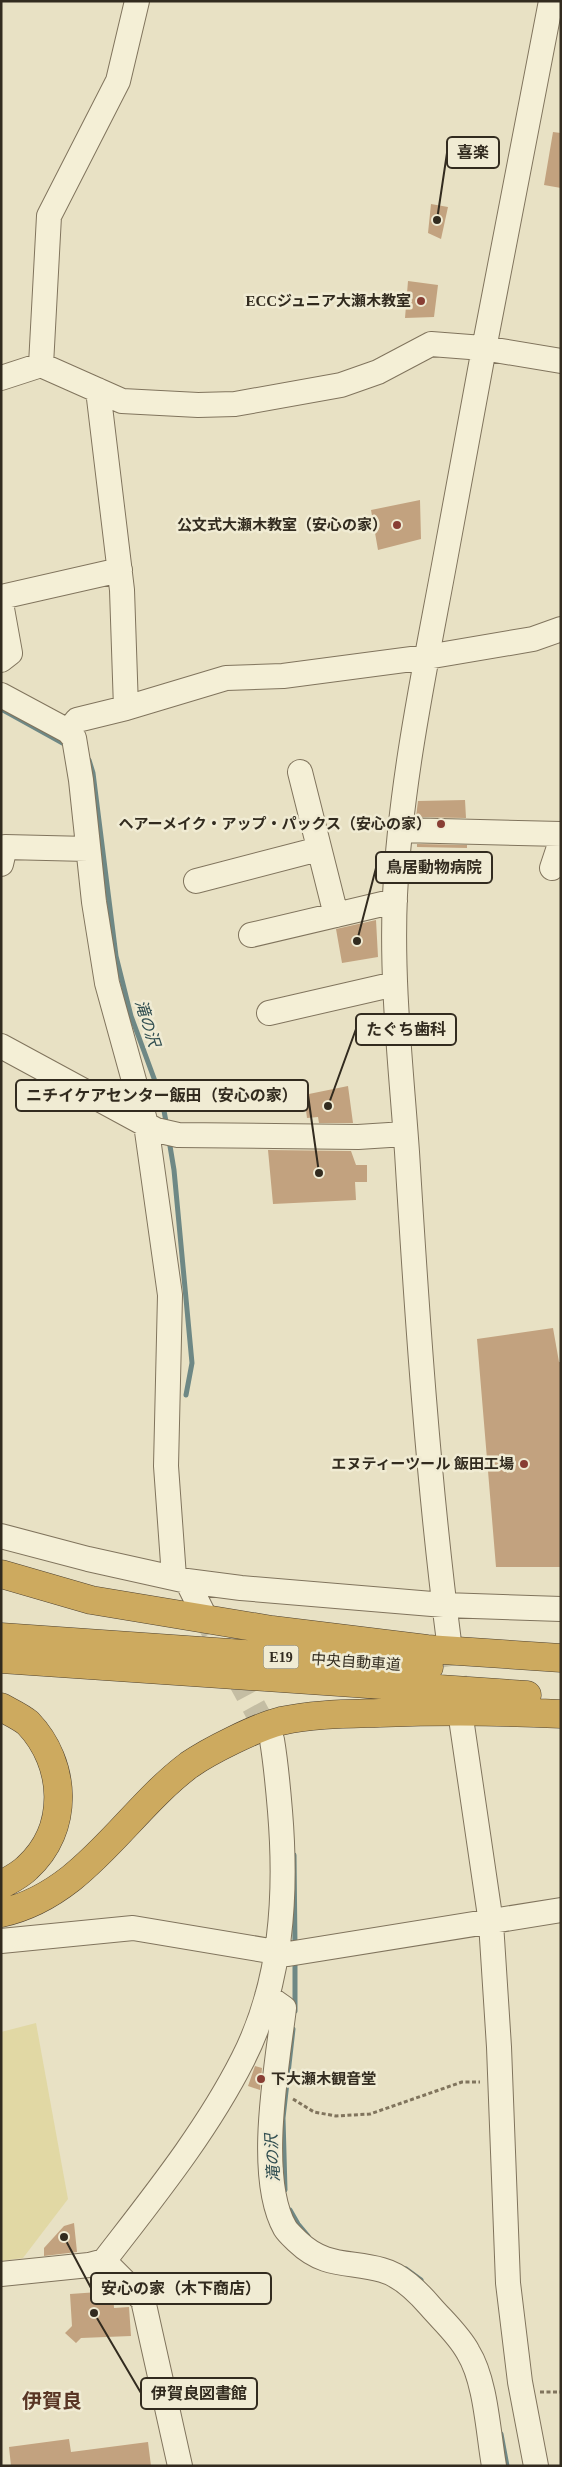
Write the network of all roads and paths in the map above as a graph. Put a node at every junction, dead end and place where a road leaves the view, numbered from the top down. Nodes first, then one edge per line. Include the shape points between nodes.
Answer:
1 (137, 1) edge
2 (551, 1) edge
3 (483, 348) junction
4 (561, 360) edge
5 (40, 365) junction
6 (1, 378) edge
7 (98, 390) junction
8 (120, 570) junction
9 (1, 598) edge
10 (1, 603) edge
11 (561, 629) edge
12 (428, 657) junction
13 (1, 660) edge
14 (1, 695) edge
15 (126, 708) junction
16 (73, 743) junction
17 (300, 772) dead end
18 (400, 830) junction
19 (561, 834) edge
20 (561, 841) edge
21 (88, 849) junction
22 (319, 849) junction
23 (1, 864) edge
24 (552, 868) dead end
25 (196, 881) dead end
26 (395, 901) junction
27 (336, 915) junction
28 (251, 935) dead end
29 (395, 984) junction
30 (268, 1013) dead end
31 (1, 1046) edge
32 (160, 1130) junction
33 (406, 1134) junction
34 (1, 1536) edge
35 (1, 1574) edge
36 (180, 1579) junction
37 (444, 1605) junction
38 (561, 1609) edge
39 (202, 1611) tunnel mouth
40 (1, 1637) edge
41 (449, 1642) tunnel mouth
42 (561, 1658) edge
43 (1, 1659) edge
44 (561, 1675) edge
45 (561, 1697) edge
46 (1, 1707) edge
47 (561, 1714) edge
48 (462, 1725) tunnel mouth
49 (272, 1740) tunnel mouth
50 (1, 1885) edge
51 (561, 1910) edge
52 (1, 1912) edge
53 (491, 1923) junction
54 (1, 1941) edge
55 (290, 1954) junction
56 (267, 1996) junction
57 (501, 2082) junction
58 (291, 2098) dead end
59 (104, 2261) junction
60 (1, 2274) edge
61 (180, 2466) edge
62 (494, 2466) edge
63 (536, 2466) edge

1 - 5 street via 118,81 49,216
2 - 3 street
3 - 4 street
3 - 7 street via 431,344 378,372 341,385 235,404 122,401
3 - 12 street
5 - 6 street
5 - 7 street
7 - 8 street
8 - 9 street
8 - 15 street
10 - 13 street via 10,653
11 - 12 street via 533,639
12 - 15 street via 283,676 226,678
12 - 18 street
14 - 16 street
15 - 16 street via 77,720
16 - 21 street
17 - 22 street
18 - 19 street
18 - 26 street
20 - 24 street
21 - 23 street via 5,847
21 - 32 street via 107,983
22 - 25 street
22 - 27 street
26 - 27 street
26 - 29 street
27 - 28 street
29 - 30 street
29 - 33 street
31 - 32 street
32 - 33 street via 358,1137
32 - 36 street via 170,1295 166,1466
33 - 37 street via 416,1296
34 - 36 street
35 - 42 highway via 91,1600 272,1630 427,1650
36 - 37 street via 241,1588
36 - 39 street
37 - 38 street
37 - 41 street
40 - 44 highway, 中央自動車道 / E19
43 - 45 highway, 中央自動車道 / E19
46 - 50 highway via 26,1722 40,1739 50,1754 60,1789 55,1827 46,1844 27,1868
47 - 52 highway via 391,1712 280,1721 214,1749 189,1765 149,1800 76,1876 44,1898 23,1908
48 - 53 street
49 - 55 street
51 - 53 street
53 - 55 street
53 - 57 street
54 - 55 street via 132,1928
55 - 56 street
56 - 59 street via 244,2058 195,2142
56 - 62 street via 284,2008 274,2097 271,2163 275,2198 285,2229 307,2250 324,2259 383,2270 420,2295 469,2352 480,2382
57 - 58 path via 462,2082 370,2114 336,2116 314,2112
57 - 63 street via 508,2284 520,2382
59 - 60 street
59 - 61 street via 143,2300

